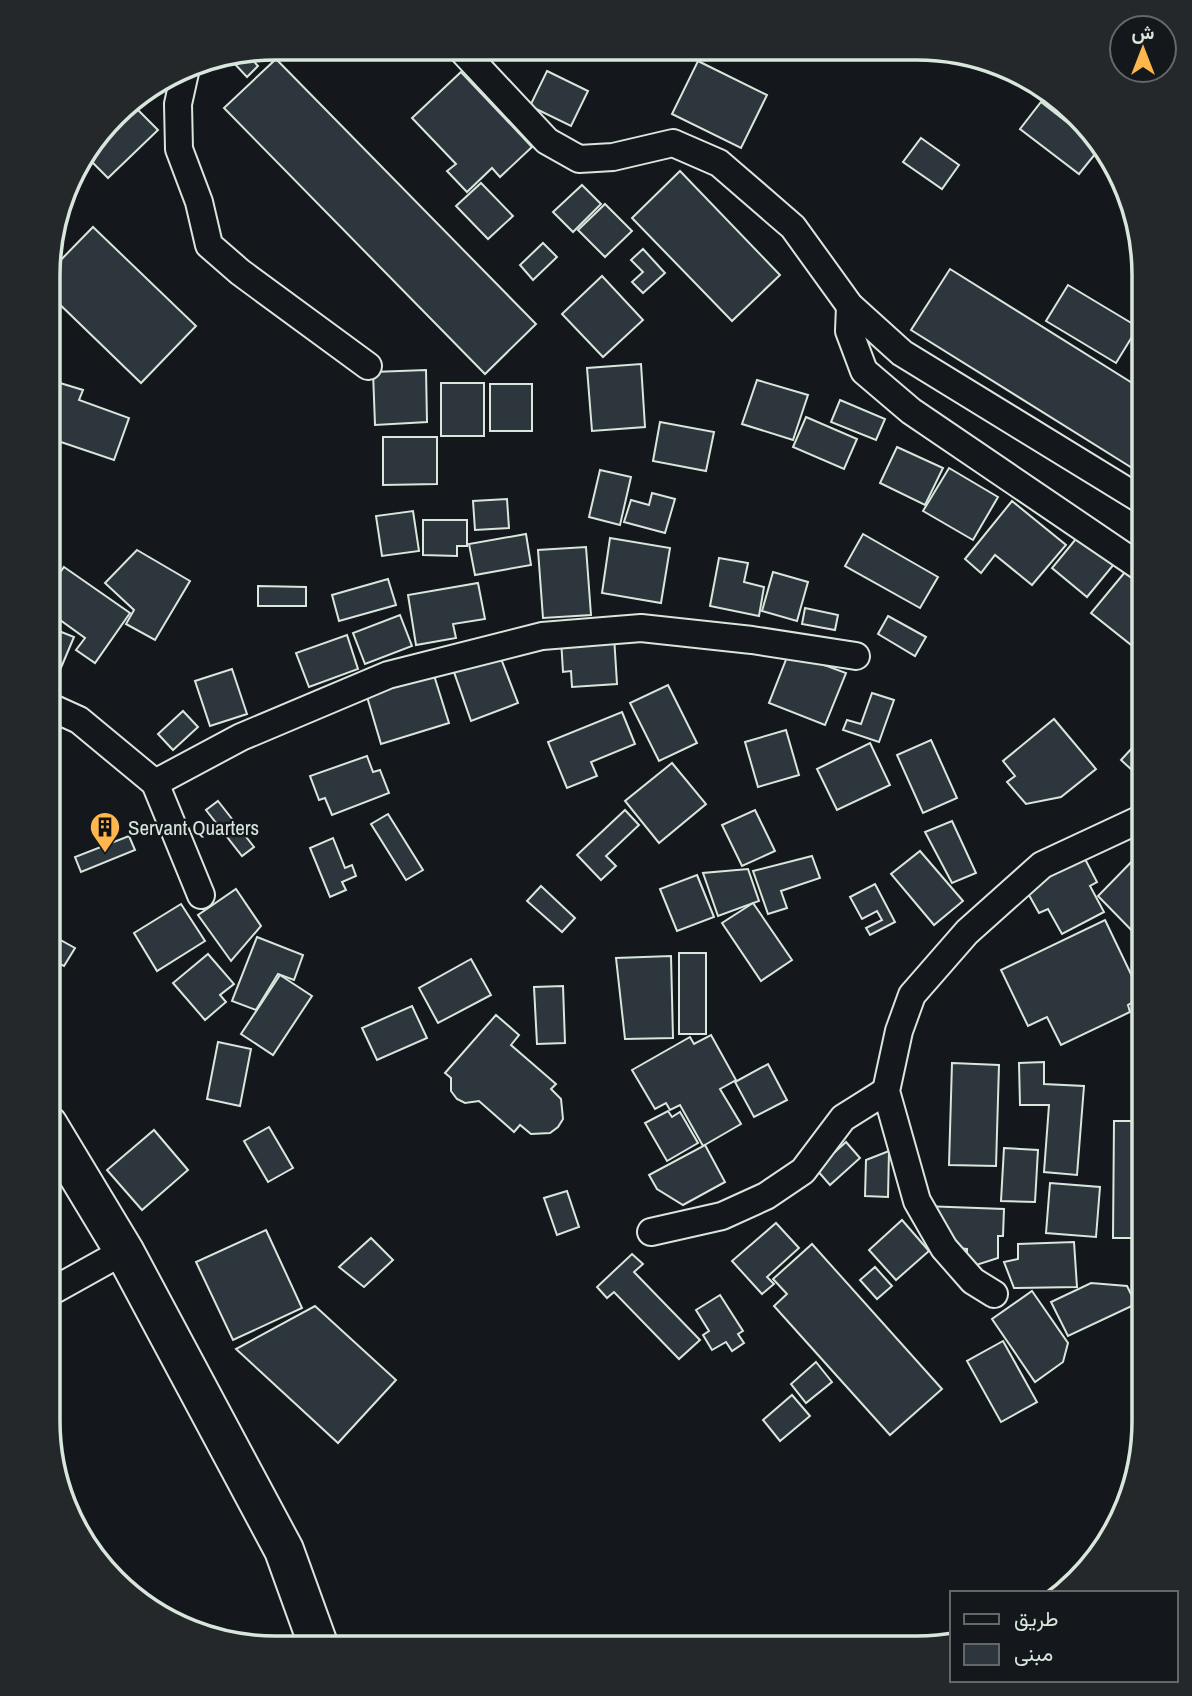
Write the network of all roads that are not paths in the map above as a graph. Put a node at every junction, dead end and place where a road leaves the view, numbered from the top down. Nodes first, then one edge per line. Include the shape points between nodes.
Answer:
1 (471, 60) edge
2 (183, 80) edge
3 (850, 306) junction
4 (368, 366) dead end
5 (1133, 495) edge
6 (1133, 562) edge
7 (856, 656) dead end
8 (59, 711) edge
9 (155, 783) junction
10 (1133, 822) edge
11 (201, 895) dead end
12 (886, 1091) junction
13 (59, 1143) edge
14 (651, 1232) dead end
15 (124, 1251) junction
16 (59, 1287) edge
17 (994, 1294) dead end
18 (315, 1636) edge

1 - 3 street via 547,141 579,159 613,157 673,143 719,163 793,227
2 - 4 street via 178,104 179,149 209,245
3 - 5 street via 902,353
3 - 6 street via 849,331 864,371 911,411
7 - 9 street via 641,628 542,636 388,675 241,737
8 - 9 street via 79,720
9 - 11 street
10 - 12 street via 1042,865 967,932 912,995
12 - 14 street via 843,1118 803,1171 766,1196 722,1216
12 - 17 street via 917,1201 944,1248 973,1281
13 - 15 main road
15 - 16 street
15 - 18 main road via 284,1550

